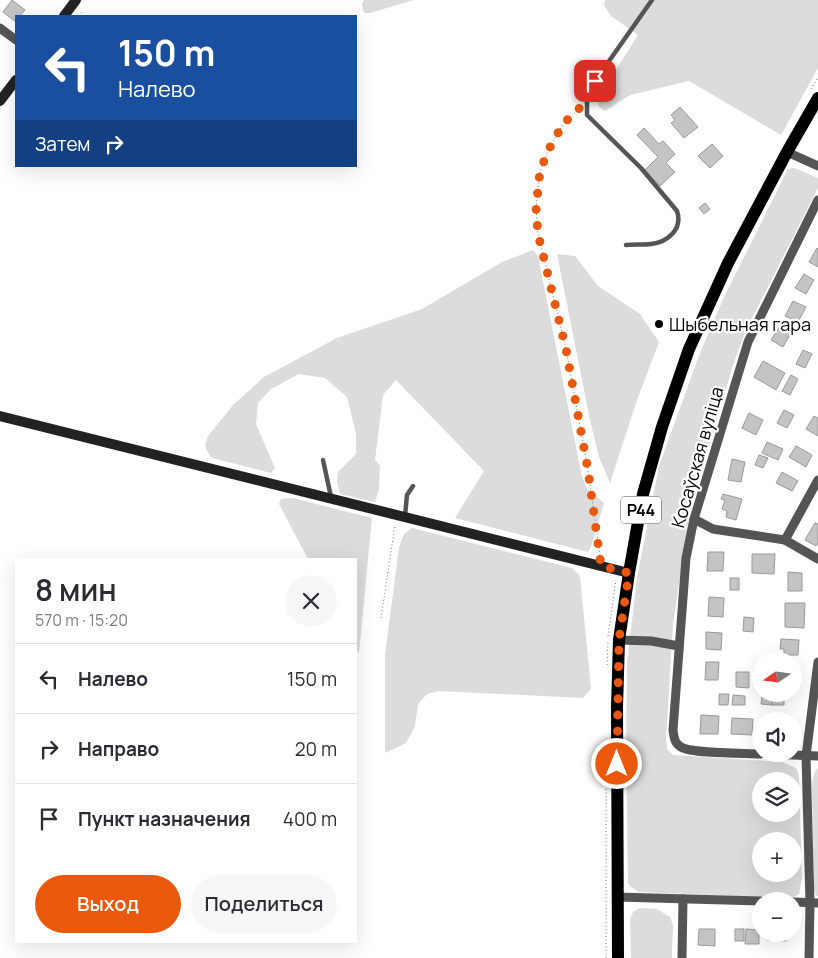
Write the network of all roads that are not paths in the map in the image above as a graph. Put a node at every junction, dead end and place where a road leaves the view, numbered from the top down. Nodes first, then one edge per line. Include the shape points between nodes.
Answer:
1 (76, 0) edge
2 (652, 0) edge
3 (65, 15) edge
4 (0, 28) edge
5 (15, 39) edge
6 (15, 81) edge
7 (814, 95) edge
8 (0, 101) edge
9 (787, 152) junction
10 (818, 166) edge
11 (818, 200) edge
12 (626, 244) dead end
13 (0, 416) edge
14 (323, 460) dead end
15 (818, 480) edge
16 (412, 486) dead end
17 (332, 498) junction
18 (401, 515) junction
19 (694, 519) junction
20 (785, 540) junction
21 (818, 559) edge
22 (623, 572) junction
23 (619, 640) junction
24 (679, 646) junction
25 (818, 662) edge
26 (752, 753) edge
27 (802, 756) edge
28 (806, 756) junction
29 (818, 756) edge
30 (617, 897) junction
31 (683, 899) junction
32 (752, 902) edge
33 (814, 903) edge
34 (618, 958) edge
35 (682, 958) edge
36 (809, 958) edge

1 - 3 street
2 - 12 lane via 595,81 587,101 587,114 641,168 677,211 679,218 677,228 660,242
4 - 5 street
6 - 8 street
7 - 9 main road, Р44
9 - 10 street
9 - 22 main road, Р44 via 728,263 689,350 662,427
11 - 19 street, Косаўская вуліца via 748,342
13 - 17 street
14 - 17 lane
15 - 20 street
16 - 18 lane
17 - 18 street
18 - 22 street
19 - 20 street via 712,529
19 - 24 street, Косаўская вуліца via 686,558
20 - 21 street
22 - 23 main road, Р44
23 - 24 street
23 - 30 main road, Р44
24 - 26 street, Косаўская вуліца via 674,740 691,750
25 - 28 street
27 - 28 street
28 - 29 street
28 - 33 street
30 - 31 street
30 - 34 main road, Р44
31 - 32 street
31 - 35 street
33 - 36 street

